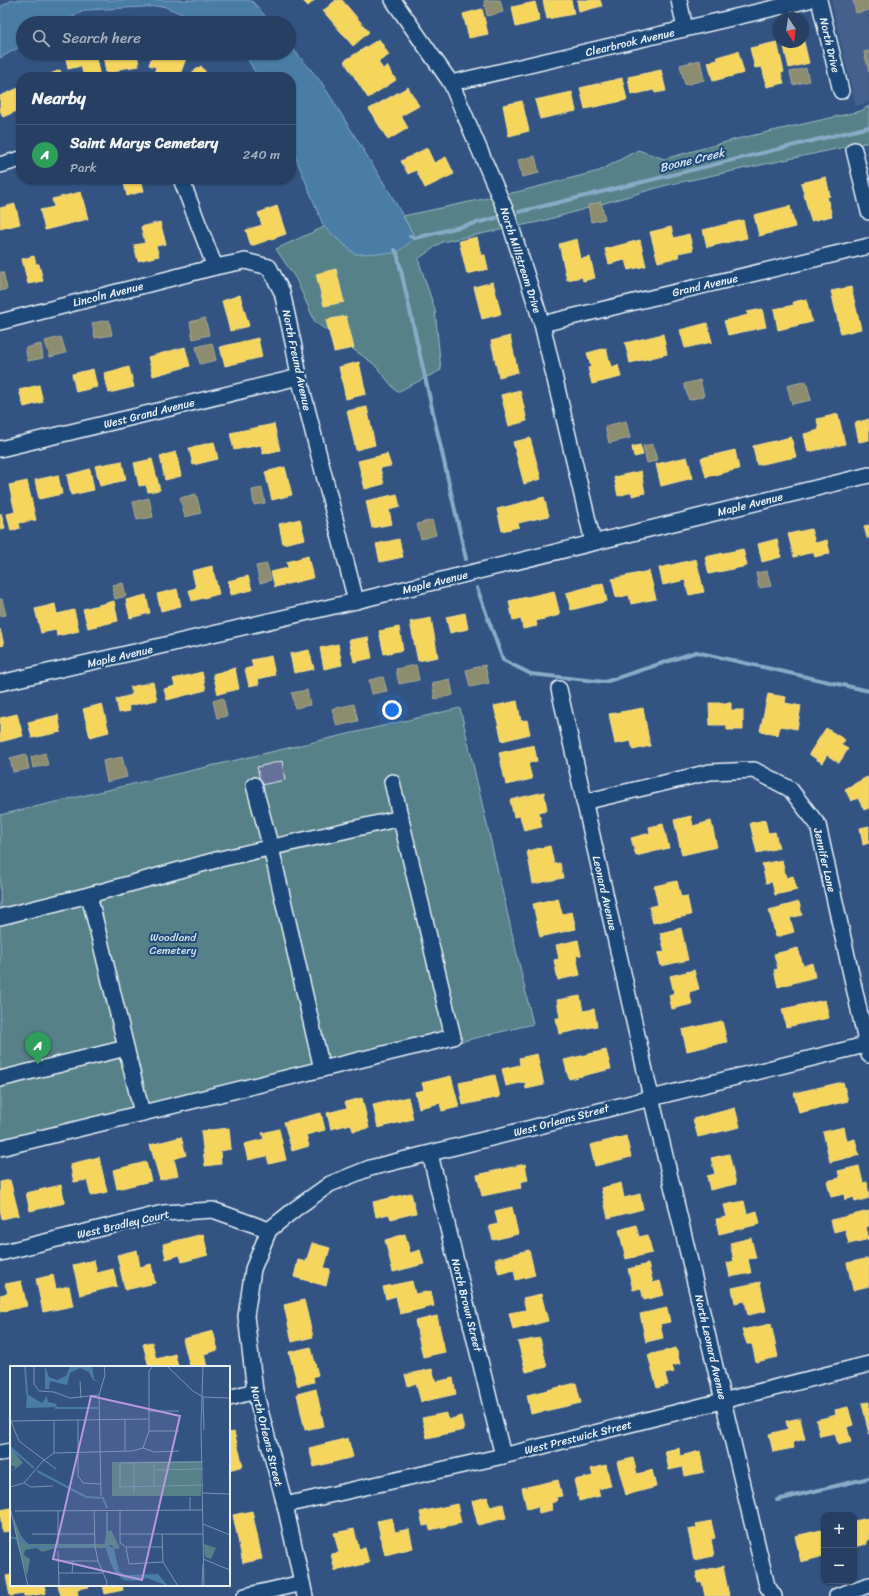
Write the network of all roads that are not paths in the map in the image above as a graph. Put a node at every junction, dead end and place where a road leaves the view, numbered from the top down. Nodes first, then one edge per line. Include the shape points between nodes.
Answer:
1 (393, 0) edge
2 (679, 0) edge
3 (809, 0) edge
4 (819, 0) edge
5 (685, 29) junction
6 (451, 83) junction
7 (841, 91) dead end
8 (854, 150) dead end
9 (16, 160) edge
10 (0, 165) edge
11 (183, 184) edge
12 (869, 212) edge
13 (869, 246) edge
14 (215, 267) junction
15 (0, 322) edge
16 (542, 324) junction
17 (299, 377) junction
18 (0, 449) edge
19 (869, 475) edge
20 (592, 542) junction
21 (356, 601) junction
22 (0, 683) edge
23 (559, 690) dead end
24 (392, 782) dead end
25 (254, 785) dead end
26 (584, 802) junction
27 (401, 818) junction
28 (271, 848) junction
29 (89, 895) junction
30 (0, 917) edge
31 (868, 1047) edge
32 (126, 1048) junction
33 (322, 1069) junction
34 (0, 1079) edge
35 (652, 1097) junction
36 (142, 1113) junction
37 (0, 1148) edge
38 (430, 1154) junction
39 (269, 1230) junction
40 (0, 1253) edge
41 (869, 1364) edge
42 (255, 1391) junction
43 (230, 1398) edge
44 (724, 1400) junction
45 (10, 1450) edge
46 (0, 1453) edge
47 (503, 1456) junction
48 (285, 1505) junction
49 (869, 1585) edge
50 (304, 1590) edge
51 (246, 1596) edge
52 (774, 1596) edge
53 (837, 1596) edge

1 - 6 street, North Millstream Drive
2 - 5 street
3 - 5 street, Clearbrook Avenue
4 - 7 street, North Drive
5 - 6 street, Clearbrook Avenue
6 - 16 street, North Millstream Drive via 507,214
8 - 12 street
9 - 10 street
11 - 14 street
13 - 16 street, Grand Avenue
14 - 15 street, Lincoln Avenue
14 - 17 street, North Freund Avenue via 245,261 269,267 282,292
16 - 20 street, North Millstream Drive
17 - 18 street, West Grand Avenue
17 - 21 street, North Freund Avenue
19 - 20 street, Maple Avenue
20 - 21 street, Maple Avenue
21 - 22 street, Maple Avenue
23 - 26 street, Leonard Avenue
24 - 27 street
25 - 28 street
26 - 31 street, Jennifer Lane via 710,772 754,770 790,789 818,825
26 - 35 street, Leonard Avenue
27 - 28 street
27 - 33 street via 453,1037
28 - 29 street via 220,859
28 - 33 street
29 - 30 street
29 - 32 street
31 - 35 street, West Orleans Street
32 - 34 street
32 - 36 street
33 - 36 street
35 - 38 street, West Orleans Street
35 - 44 street, North Leonard Avenue
36 - 37 street
38 - 39 street, West Orleans Street via 370,1168 330,1184
38 - 47 street, North Brown Street
39 - 40 street, West Bradley Court via 213,1210 163,1213
39 - 42 street, North Orleans Street via 253,1269 246,1316
41 - 44 street, West Prestwick Street
42 - 43 street
42 - 48 street, North Orleans Street
44 - 47 street, West Prestwick Street
44 - 52 street, North Leonard Avenue via 767,1586
45 - 46 street
47 - 48 street, West Prestwick Street
48 - 50 street, North Orleans Street
49 - 53 street
50 - 51 street

